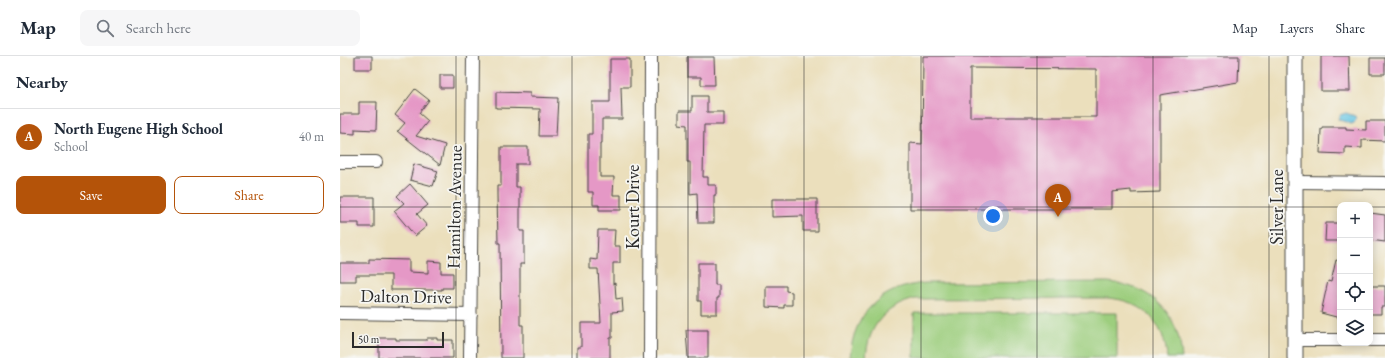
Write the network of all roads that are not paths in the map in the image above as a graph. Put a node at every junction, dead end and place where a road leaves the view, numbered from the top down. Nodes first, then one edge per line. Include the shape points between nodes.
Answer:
1 (473, 56) edge
2 (651, 56) edge
3 (1295, 56) edge
4 (340, 162) edge
5 (376, 162) dead end
6 (1295, 182) junction
7 (1385, 183) edge
8 (340, 313) edge
9 (471, 315) junction
10 (1295, 340) junction
11 (1337, 340) edge
12 (1373, 340) edge
13 (1385, 340) edge
14 (470, 358) edge
15 (650, 358) edge
16 (1295, 358) edge

1 - 9 street, Hamilton Avenue
2 - 15 street, Kourt Drive
3 - 6 street, Silver Lane
4 - 5 street
6 - 7 street
6 - 10 street, Silver Lane
8 - 9 street, Dalton Drive
9 - 14 street, Hamilton Avenue
10 - 11 street
10 - 16 street, Silver Lane
12 - 13 street

